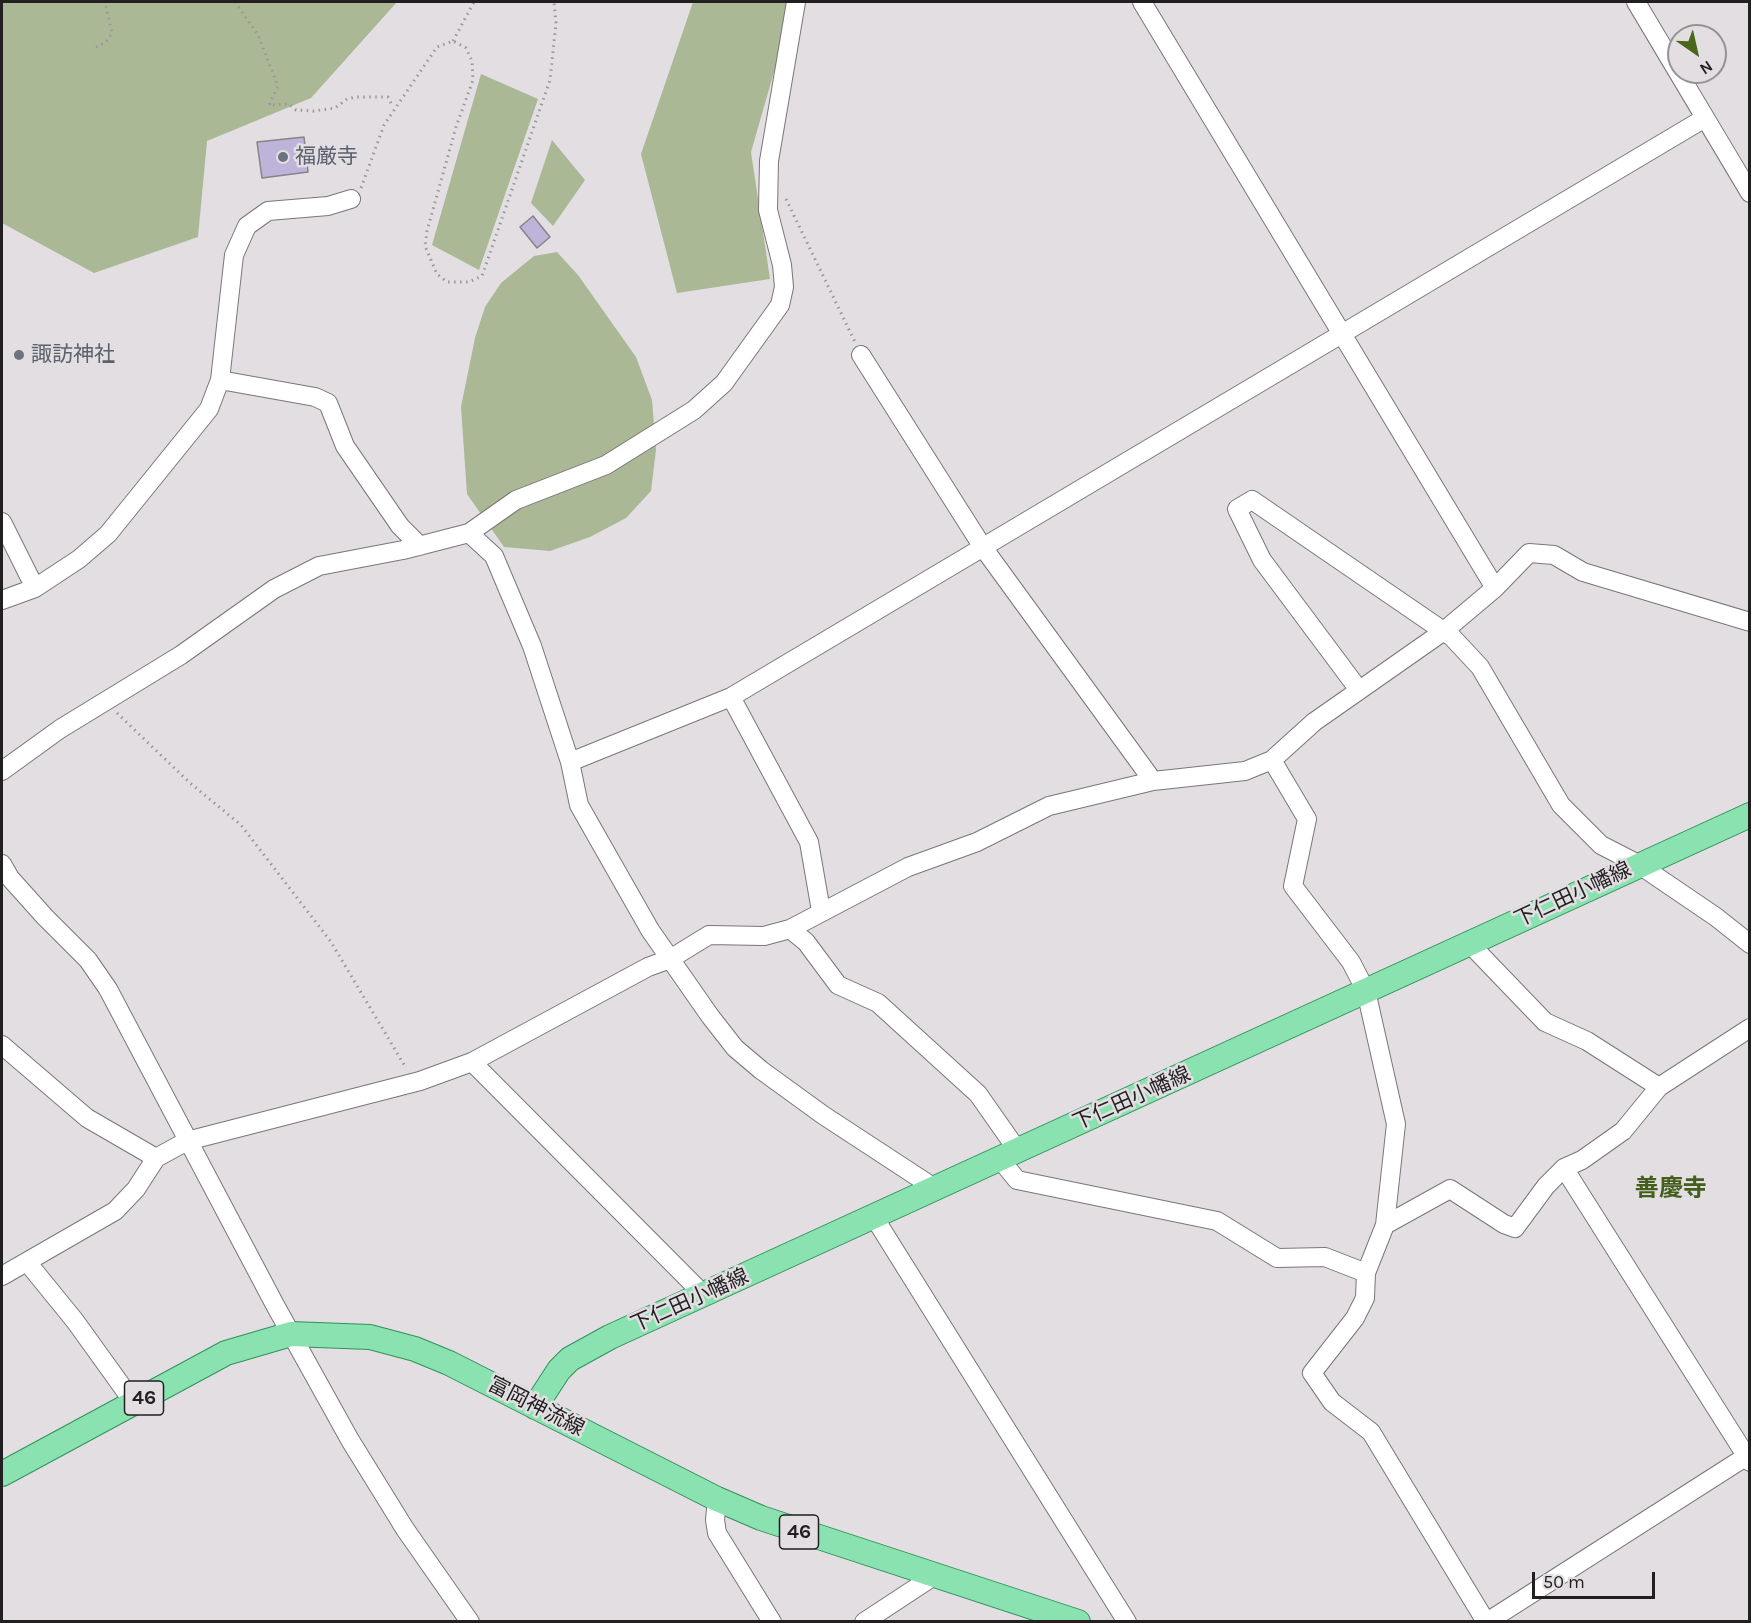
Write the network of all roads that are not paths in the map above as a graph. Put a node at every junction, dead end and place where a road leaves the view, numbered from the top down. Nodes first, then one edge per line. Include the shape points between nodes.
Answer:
1 (796, 2) edge
2 (1142, 2) edge
3 (1636, 2) edge
4 (1705, 118) junction
5 (1749, 193) edge
6 (351, 199) road end
7 (1343, 333) junction
8 (861, 355) road end
9 (220, 380) junction
10 (2, 522) edge
11 (469, 534) junction
12 (420, 546) junction
13 (982, 546) junction
14 (35, 588) junction
15 (1495, 588) junction
16 (2, 600) edge
17 (1749, 621) edge
18 (1444, 631) junction
19 (1359, 690) junction
20 (731, 697) junction
21 (1272, 760) junction
22 (570, 762) junction
23 (2, 771) edge
24 (1153, 781) junction
25 (1749, 815) edge
26 (2, 864) edge
27 (1638, 864) junction
28 (821, 911) junction
29 (790, 929) junction
30 (1470, 944) junction
31 (1749, 944) edge
32 (670, 959) junction
33 (1366, 991) junction
34 (1749, 1028) edge
35 (2, 1045) edge
36 (472, 1062) junction
37 (1659, 1087) junction
38 (187, 1141) junction
39 (1009, 1155) junction
40 (156, 1158) junction
41 (1564, 1168) junction
42 (936, 1188) junction
43 (874, 1217) junction
44 (1385, 1225) junction
45 (27, 1262) junction
46 (1366, 1273) junction
47 (2, 1276) edge
48 (705, 1296) junction
49 (291, 1334) junction
50 (134, 1403) junction
51 (535, 1407) junction
52 (1748, 1457) edge
53 (2, 1474) edge
54 (717, 1499) junction
55 (934, 1576) junction
56 (470, 1622) edge
57 (772, 1622) edge
58 (864, 1622) edge
59 (1078, 1622) edge
60 (1127, 1622) edge
61 (1486, 1622) edge

1 - 11 street via 769,162 768,210 784,287 780,305 724,383 694,410 606,465 516,500
2 - 7 street
3 - 4 street
4 - 5 street
4 - 7 street
6 - 9 street via 328,206 268,212 247,226 234,255
7 - 13 street
7 - 15 street
8 - 13 street
9 - 12 street via 315,397 328,403 345,446 400,525
9 - 14 street via 208,410 108,534 79,560
10 - 14 street
11 - 12 street
11 - 22 street via 494,556 532,646
12 - 23 street via 319,566 274,589 181,655 60,729
13 - 20 street
13 - 24 street
14 - 16 street
15 - 17 street via 1529,553 1554,555 1583,572
15 - 18 street
18 - 19 street
18 - 19 street via 1252,500 1237,509 1262,560
18 - 27 street via 1480,667 1561,805 1601,845
19 - 21 street via 1314,722
20 - 22 street
20 - 28 street via 809,842
21 - 24 street via 1245,771
21 - 33 street via 1307,819 1293,886 1351,962
22 - 32 street via 579,805
24 - 28 street via 1048,806 977,842 908,867
25 - 27 main road, 下仁田小幡線
26 - 38 street via 10,878 88,960 101,979
27 - 30 main road, 下仁田小幡線
27 - 31 street
28 - 29 street
29 - 32 street via 764,936 709,935
29 - 39 street via 806,942 838,985 878,1003 978,1094
30 - 33 main road, 下仁田小幡線
30 - 37 street via 1545,1022 1587,1041
32 - 36 street via 648,967
32 - 42 street via 735,1048 823,1115
33 - 39 main road, 下仁田小幡線
33 - 44 street via 1396,1124
34 - 37 street
35 - 40 street via 87,1118
36 - 38 street via 414,1082
36 - 48 street
37 - 41 street via 1623,1131
38 - 40 street
38 - 49 street
39 - 42 main road, 下仁田小幡線
39 - 46 street via 1017,1180 1217,1221 1277,1258 1325,1257
40 - 45 street via 115,1211
41 - 44 street via 1515,1228 1450,1189
41 - 52 street
42 - 43 main road, 下仁田小幡線
43 - 48 main road, 下仁田小幡線
43 - 60 street
44 - 46 street
45 - 47 street
45 - 50 street
46 - 61 street via 1365,1298 1355,1318 1312,1373 1332,1402 1371,1432
48 - 51 main road, 下仁田小幡線 via 582,1351 559,1370
49 - 50 main road, 富岡神流線 / 46 via 226,1353
49 - 51 main road, 富岡神流線 / 46 via 349,1335 393,1342 449,1363
49 - 56 street via 405,1529
50 - 53 main road, 富岡神流線 / 46
51 - 54 main road, 富岡神流線 / 46
52 - 61 street
54 - 55 main road, 富岡神流線 / 46 via 761,1518
54 - 57 street via 717,1533
55 - 58 street
55 - 59 main road, 富岡神流線 / 46

